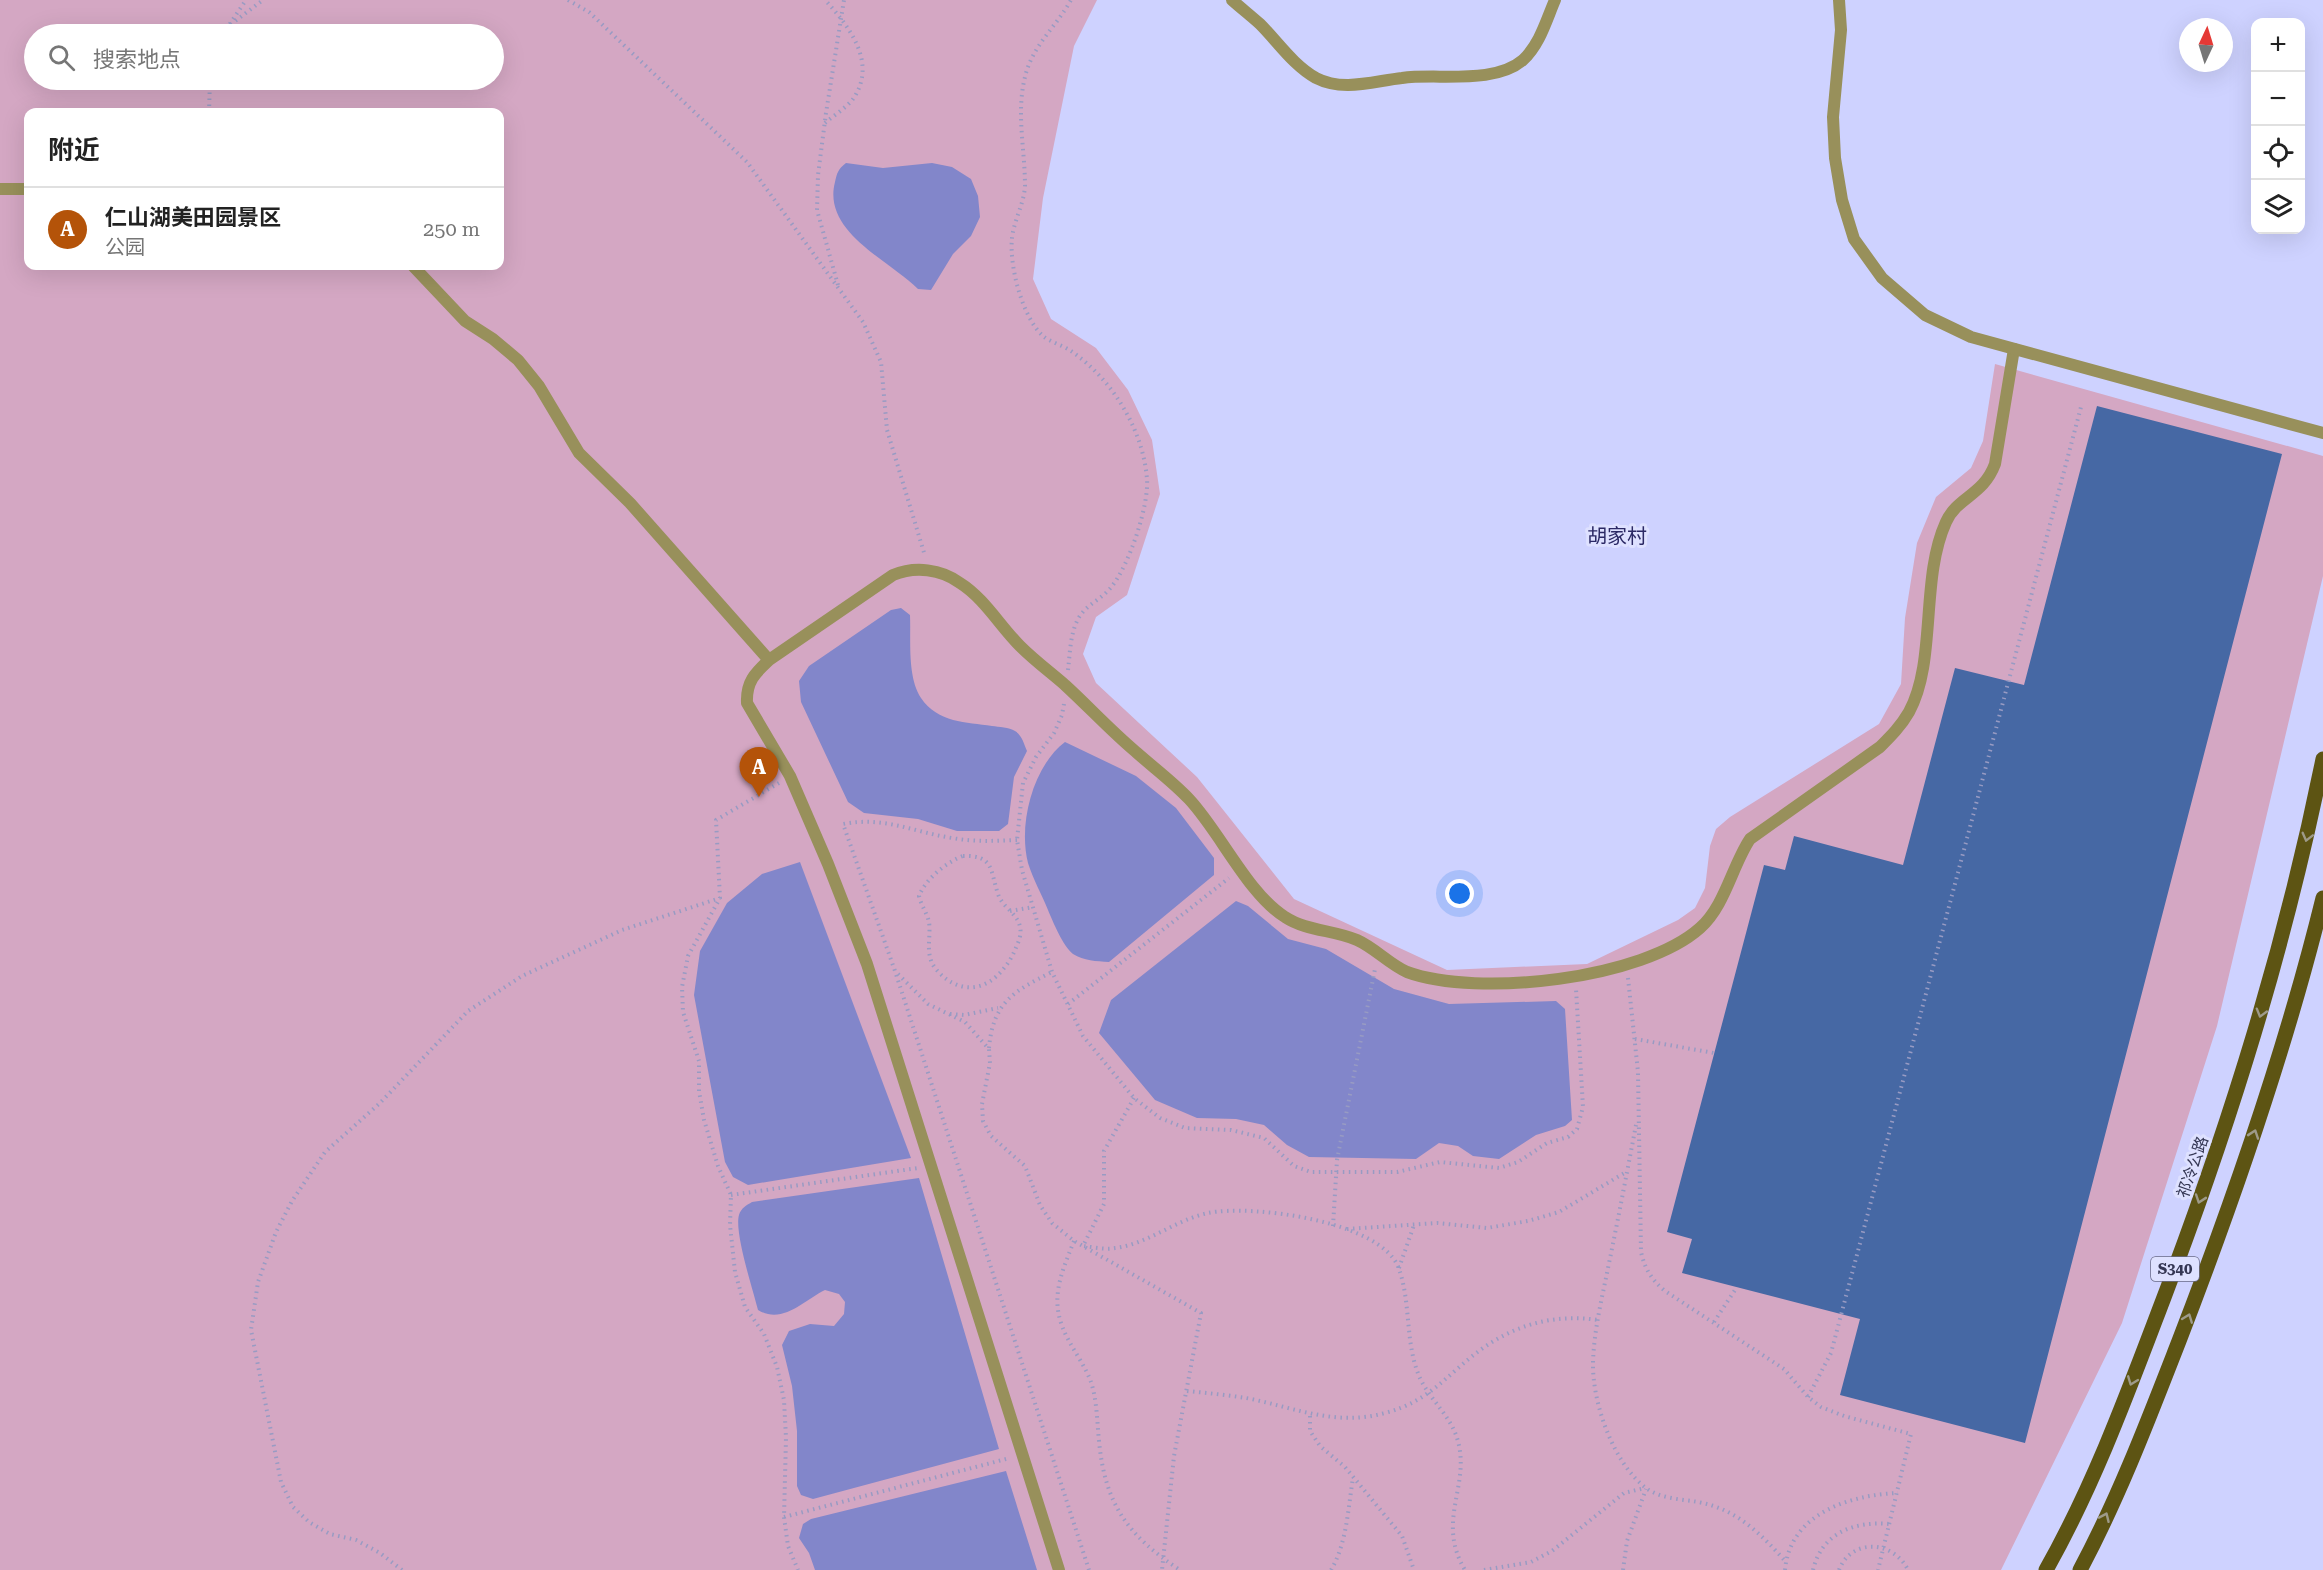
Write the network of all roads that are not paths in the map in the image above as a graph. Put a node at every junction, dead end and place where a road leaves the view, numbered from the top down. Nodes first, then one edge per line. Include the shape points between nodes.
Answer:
1 (1232, 0) edge
2 (1555, 0) edge
3 (1839, 0) edge
4 (0, 189) edge
5 (24, 189) edge
6 (417, 270) edge
7 (2014, 349) junction
8 (2323, 433) edge
9 (770, 660) junction
10 (2323, 759) edge
11 (2323, 898) edge
12 (1059, 1570) edge
13 (2046, 1570) edge
14 (2080, 1570) edge

1 - 2 street via 1296,63 1317,78 1338,84 1369,84 1497,72 1521,61 1538,43
3 - 7 street via 1841,30 1833,117 1835,158 1854,239 1882,278 1925,315 1971,337
4 - 5 street
6 - 9 street via 465,321 518,360 539,386 579,453 630,503
7 - 8 street
7 - 9 street via 1992,472 1982,487 1958,506 1939,542 1917,693 1898,729 1880,747 1750,839 1718,904 1701,927 1677,945 1626,965 1575,975 1498,982 1456,981 1407,971 1356,940 1285,917 1265,900 1189,799 1019,645 960,582 930,571 893,575
9 - 12 street via 752,676 746,689 747,703 790,776 867,964
10 -> 13 main road, 祁冷公路 / S340 via 2278,957 2240,1087 2122,1407
14 -> 11 main road, S340 via 2149,1419 2210,1261 2269,1089

